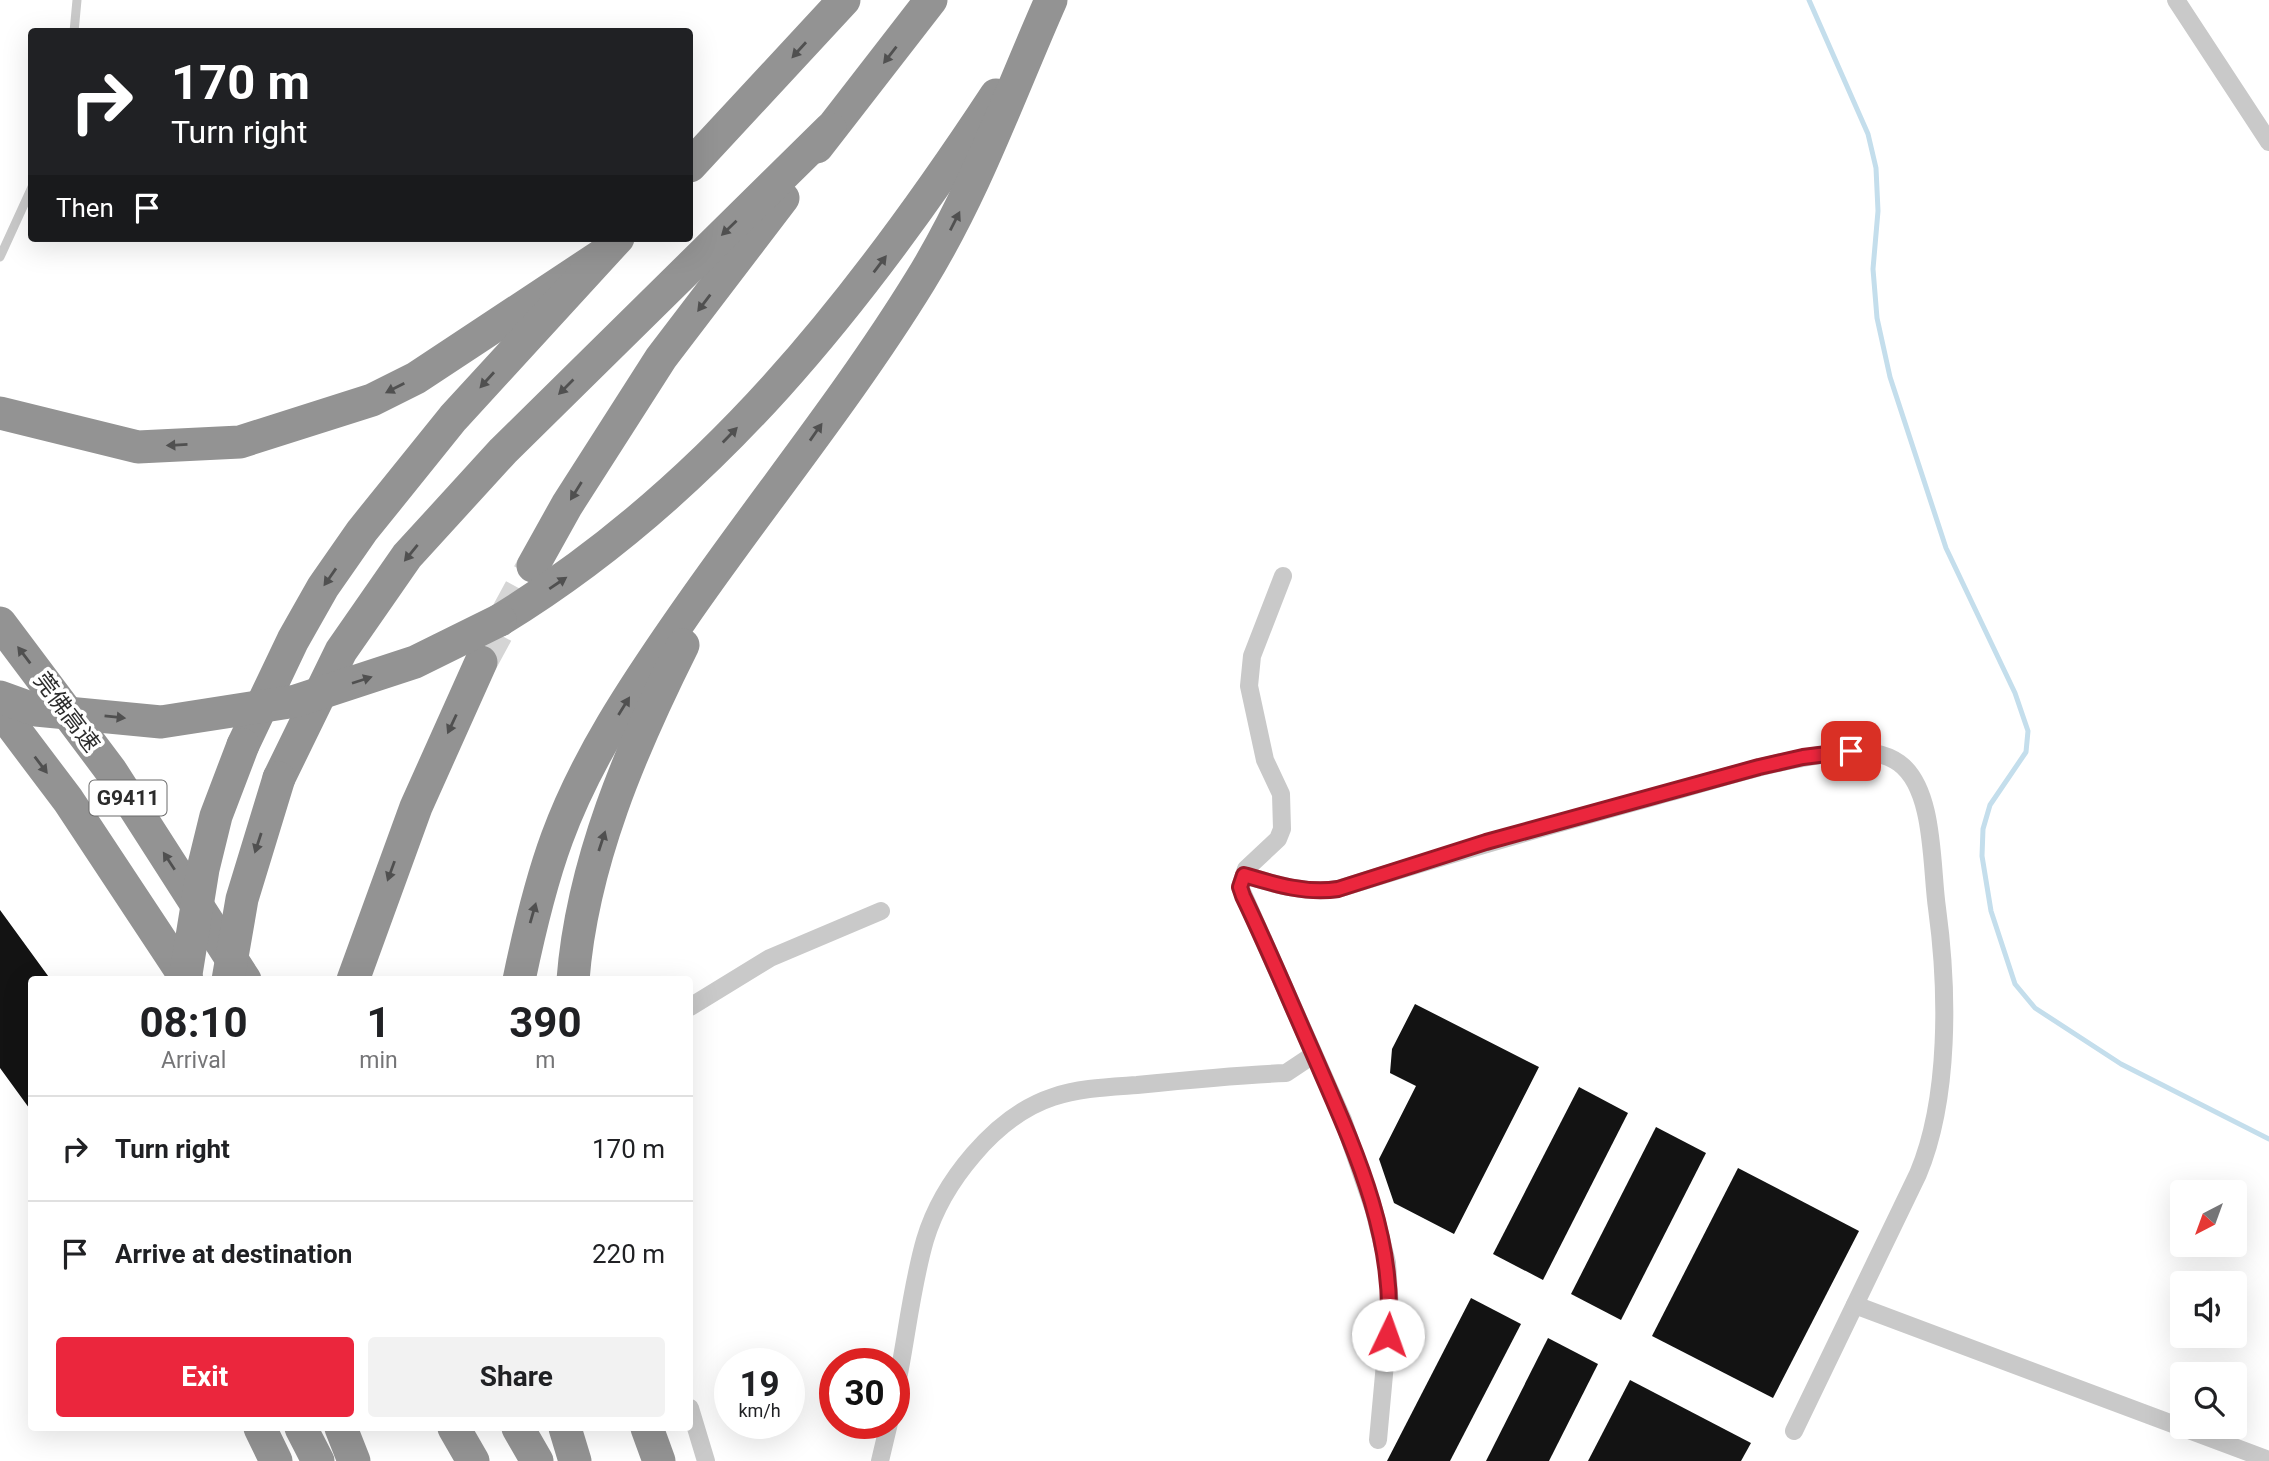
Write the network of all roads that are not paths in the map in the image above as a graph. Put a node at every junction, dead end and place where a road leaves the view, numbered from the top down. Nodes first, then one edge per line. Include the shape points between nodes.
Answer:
1 (77, 0) edge
2 (844, 0) edge
3 (931, 0) edge
4 (2176, 0) edge
5 (1046, 12) edge
6 (74, 28) edge
7 (830, 129) junction
8 (2269, 142) edge
9 (693, 163) edge
10 (28, 196) edge
11 (608, 248) edge
12 (0, 257) edge
13 (5, 415) edge
14 (732, 546) junction
15 (533, 566) tunnel mouth
16 (1283, 576) dead end
17 (0, 623) edge
18 (481, 662) tunnel mouth
19 (0, 697) edge
20 (0, 710) edge
21 (1244, 875) junction
22 (881, 911) dead end
23 (183, 976) edge
24 (187, 976) edge
25 (229, 976) edge
26 (242, 976) edge
27 (354, 976) edge
28 (520, 976) edge
29 (574, 976) edge
30 (693, 1005) edge
31 (1314, 1055) junction
32 (1855, 1305) junction
33 (904, 1348) edge
34 (693, 1418) edge
35 (261, 1431) edge
36 (456, 1431) edge
37 (520, 1431) edge
38 (566, 1431) edge
39 (648, 1431) edge
40 (1794, 1431) dead end
41 (885, 1439) edge
42 (1378, 1440) dead end
43 (2269, 1460) edge
44 (276, 1461) edge
45 (473, 1461) edge
46 (537, 1461) edge
47 (575, 1461) edge
48 (659, 1461) edge
49 (706, 1461) edge
50 (880, 1461) edge

1 - 6 lane
2 -> 9 highway
3 -> 7 highway
4 - 8 street
14 -> 5 highway via 903,306 950,230 1012,99
19 -> 5 highway, bridge via 36,710 162,722 296,701 415,662 500,620 579,569 670,495 837,319 909,225
7 -> 15 highway via 661,358
7 -> 25 highway, bridge via 560,393 424,537 373,601 341,651 279,778 242,899
10 - 12 lane
11 -> 13 highway via 416,378 372,400 240,442 138,447
11 -> 24 highway, bridge via 453,418 323,587 243,745 216,816
28 -> 14 highway via 553,851 583,779 644,672
29 -> 14 highway via 584,909 616,797 640,735
16 - 21 street via 1252,656 1249,686 1262,751 1281,794 1282,829
26 -> 17 highway, 莞佛高速 / G9411 via 111,771
18 -> 27 highway via 416,807
20 -> 23 highway, G9411 via 68,800
21 - 31 street via 1243,896
21 - 32 street via 1278,885 1338,889 1550,824 1803,757 1851,751 1880,754 1900,764 1924,801 1939,922 1942,1013 1937,1105 1924,1159
22 - 30 street via 771,958
31 - 33 street via 1286,1073 1089,1089 1054,1096 1016,1116 970,1161 938,1208 921,1258
31 - 42 street via 1359,1167 1387,1263 1390,1309
32 - 40 street
32 - 43 street
34 - 49 street
35 - 44 highway
36 - 45 highway
37 - 46 highway
38 - 47 highway
39 - 48 highway
41 - 50 street

